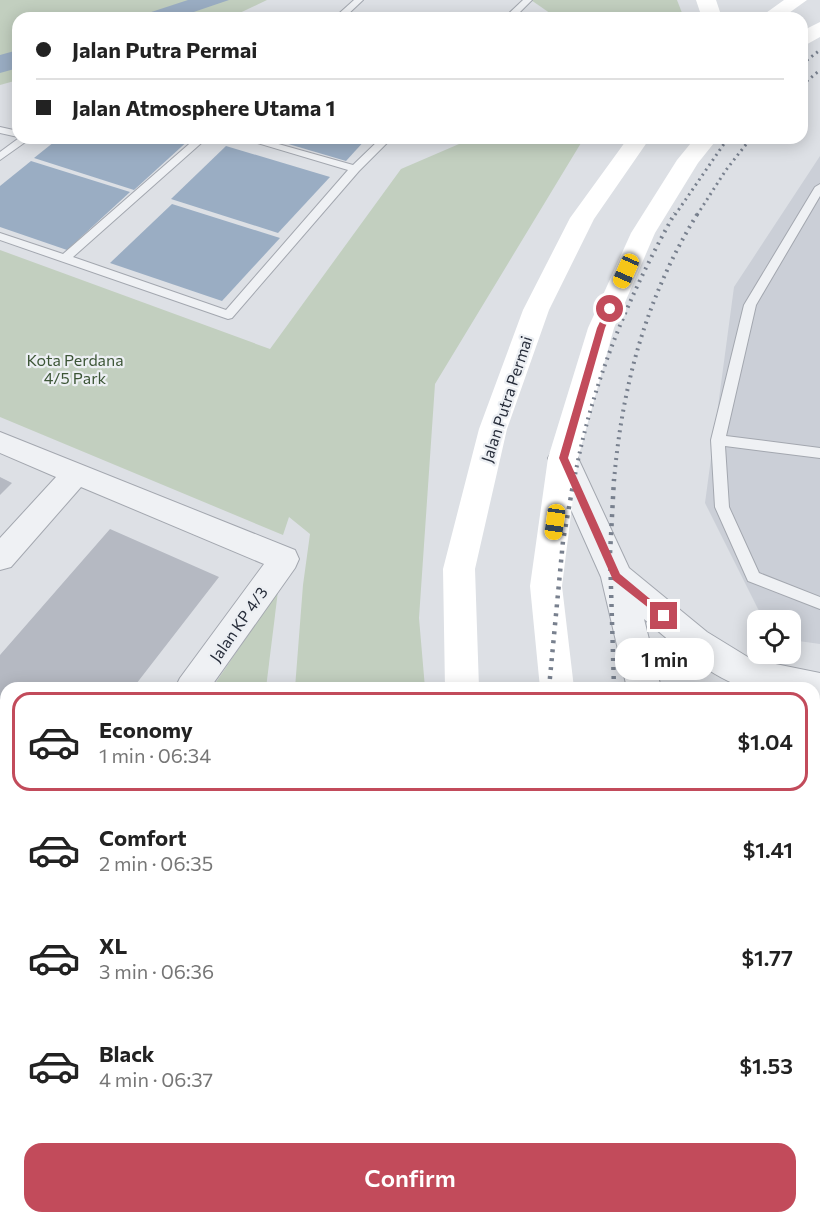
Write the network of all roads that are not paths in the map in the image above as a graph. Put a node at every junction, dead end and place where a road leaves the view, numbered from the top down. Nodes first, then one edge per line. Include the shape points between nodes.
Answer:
1 (359, 0) edge
2 (528, 0) edge
3 (797, 0) edge
4 (346, 12) edge
5 (515, 12) edge
6 (778, 12) edge
7 (820, 28) edge
8 (808, 49) edge
9 (18, 144) edge
10 (195, 144) edge
11 (267, 144) edge
12 (381, 144) edge
13 (635, 144) edge
14 (701, 144) edge
15 (0, 157) edge
16 (355, 169) junction
17 (819, 190) edge
18 (0, 236) edge
19 (64, 259) junction
20 (718, 440) junction
21 (0, 442) edge
22 (820, 453) edge
23 (563, 458) junction
24 (76, 474) junction
25 (0, 558) edge
26 (617, 577) junction
27 (820, 603) edge
28 (196, 682) edge
29 (462, 682) edge
30 (556, 682) edge
31 (643, 682) edge
32 (791, 682) edge

1 - 4 lane
2 - 5 lane
3 - 6 main road
7 - 8 main road
9 - 15 lane
10 - 19 lane
11 - 16 lane
12 - 16 lane
13 - 29 main road, Jalan Putra Permai via 582,218 536,310 493,429 459,569
14 - 23 main road via 643,233 601,328
16 - 19 lane via 228,315
17 - 20 lane via 750,305
18 - 19 lane
20 - 22 lane
20 - 27 lane via 722,507 753,577
21 - 24 street
23 - 26 street
23 - 30 main road via 546,586
24 - 25 street
24 - 28 street, Jalan KP 4/3 via 284,559
26 - 31 street
26 - 32 street via 695,642 742,672

